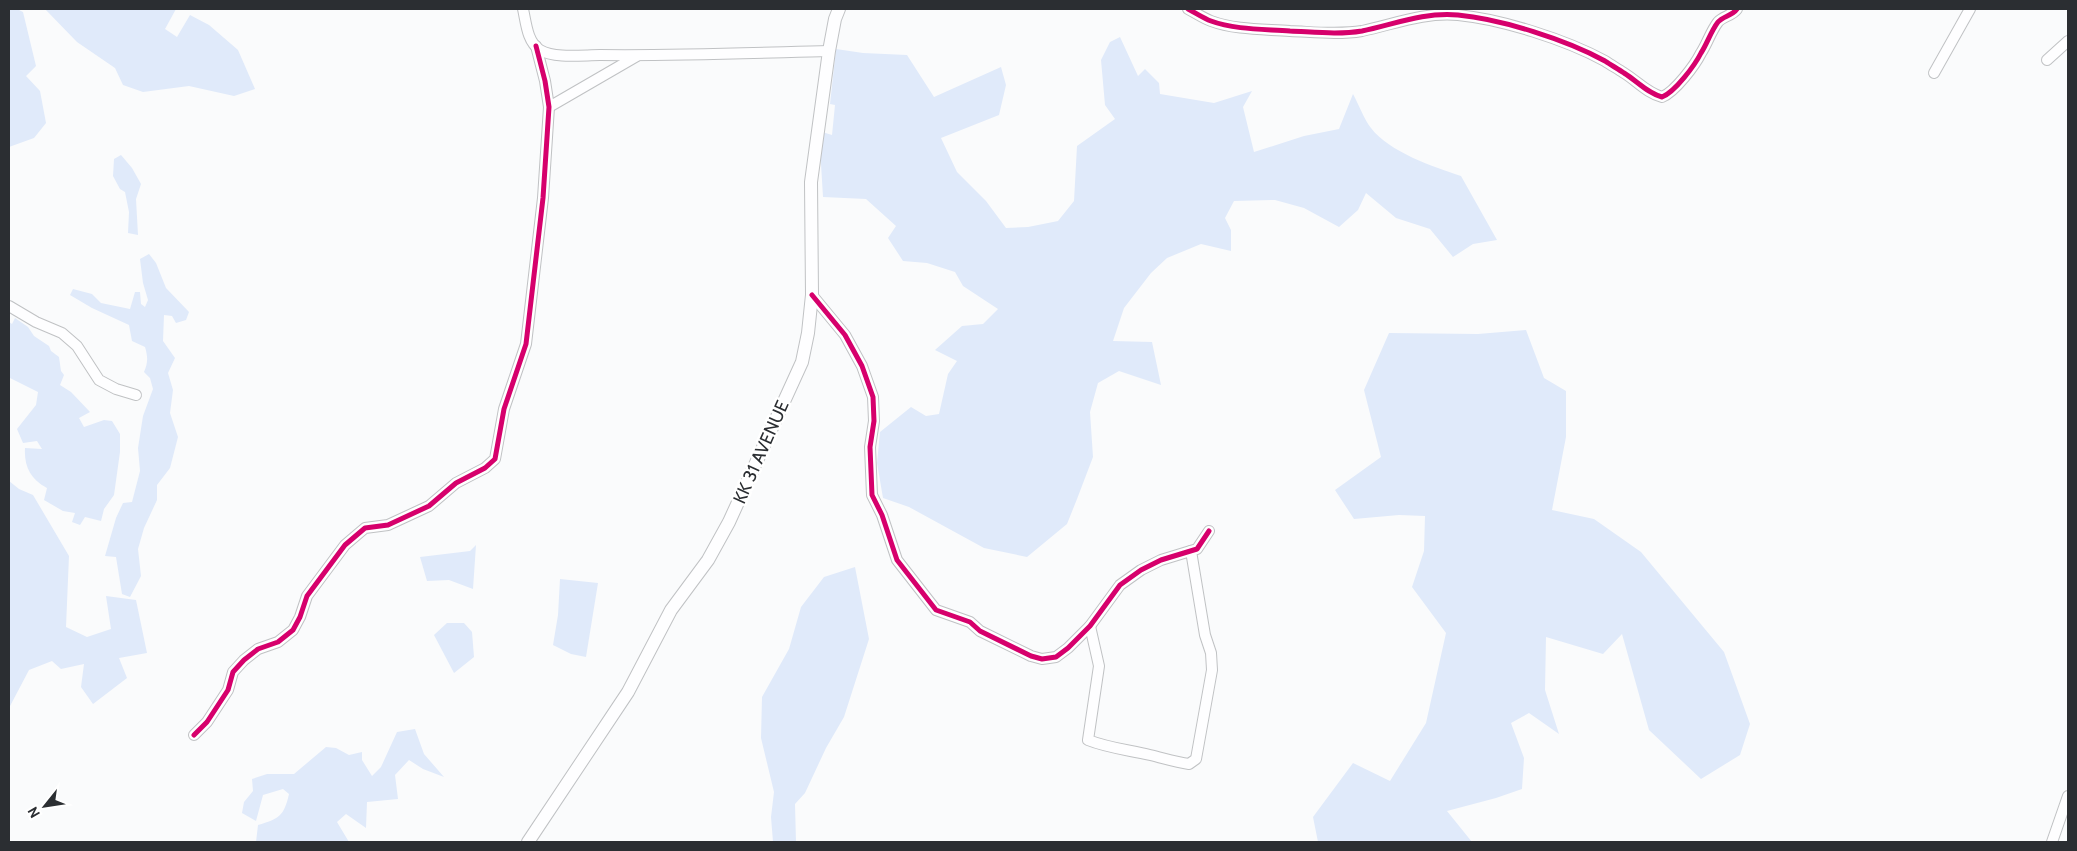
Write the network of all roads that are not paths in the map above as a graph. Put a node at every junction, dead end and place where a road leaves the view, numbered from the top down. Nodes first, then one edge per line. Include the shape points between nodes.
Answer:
1 (523, 9) edge
2 (839, 9) edge
3 (1188, 9) edge
4 (1737, 9) edge
5 (1970, 9) edge
6 (2068, 41) edge
7 (536, 46) junction
8 (829, 51) junction
9 (638, 56) junction
10 (2047, 60) dead end
11 (1934, 73) dead end
12 (549, 107) junction
13 (812, 295) junction
14 (9, 306) edge
15 (136, 395) dead end
16 (1209, 531) dead end
17 (1191, 551) junction
18 (1090, 626) junction
19 (194, 735) dead end
20 (2068, 796) edge
21 (528, 842) edge
22 (2052, 842) edge

1 - 7 street via 529,36
2 - 8 main road, KK 31 AVENUE
3 - 4 street via 1211,21 1254,29 1341,34 1432,15 1457,14 1491,20 1588,52 1662,97 1692,67 1718,22
5 - 11 street
6 - 10 street
7 - 9 street via 556,55
7 - 12 street
8 - 9 street
8 - 13 main road, KK 31 AVENUE via 812,182
9 - 12 street
12 - 19 street via 531,312 526,344 504,409 495,459 456,483 429,506 388,525 365,528 345,545 307,596 293,630 244,660 233,672 228,690 207,722
13 - 18 street via 844,335 862,366 873,398 872,495 897,560 929,604 1042,659 1056,657
13 - 21 main road, KK 31 AVENUE via 802,362 729,522 708,560 671,610 628,692
14 - 15 street via 62,333 77,346 100,380
16 - 17 street via 1197,549
17 - 18 street via 1160,560 1120,585
17 - 18 street via 1212,670 1196,759 1189,764 1109,748 1088,740 1099,666
20 - 22 street

